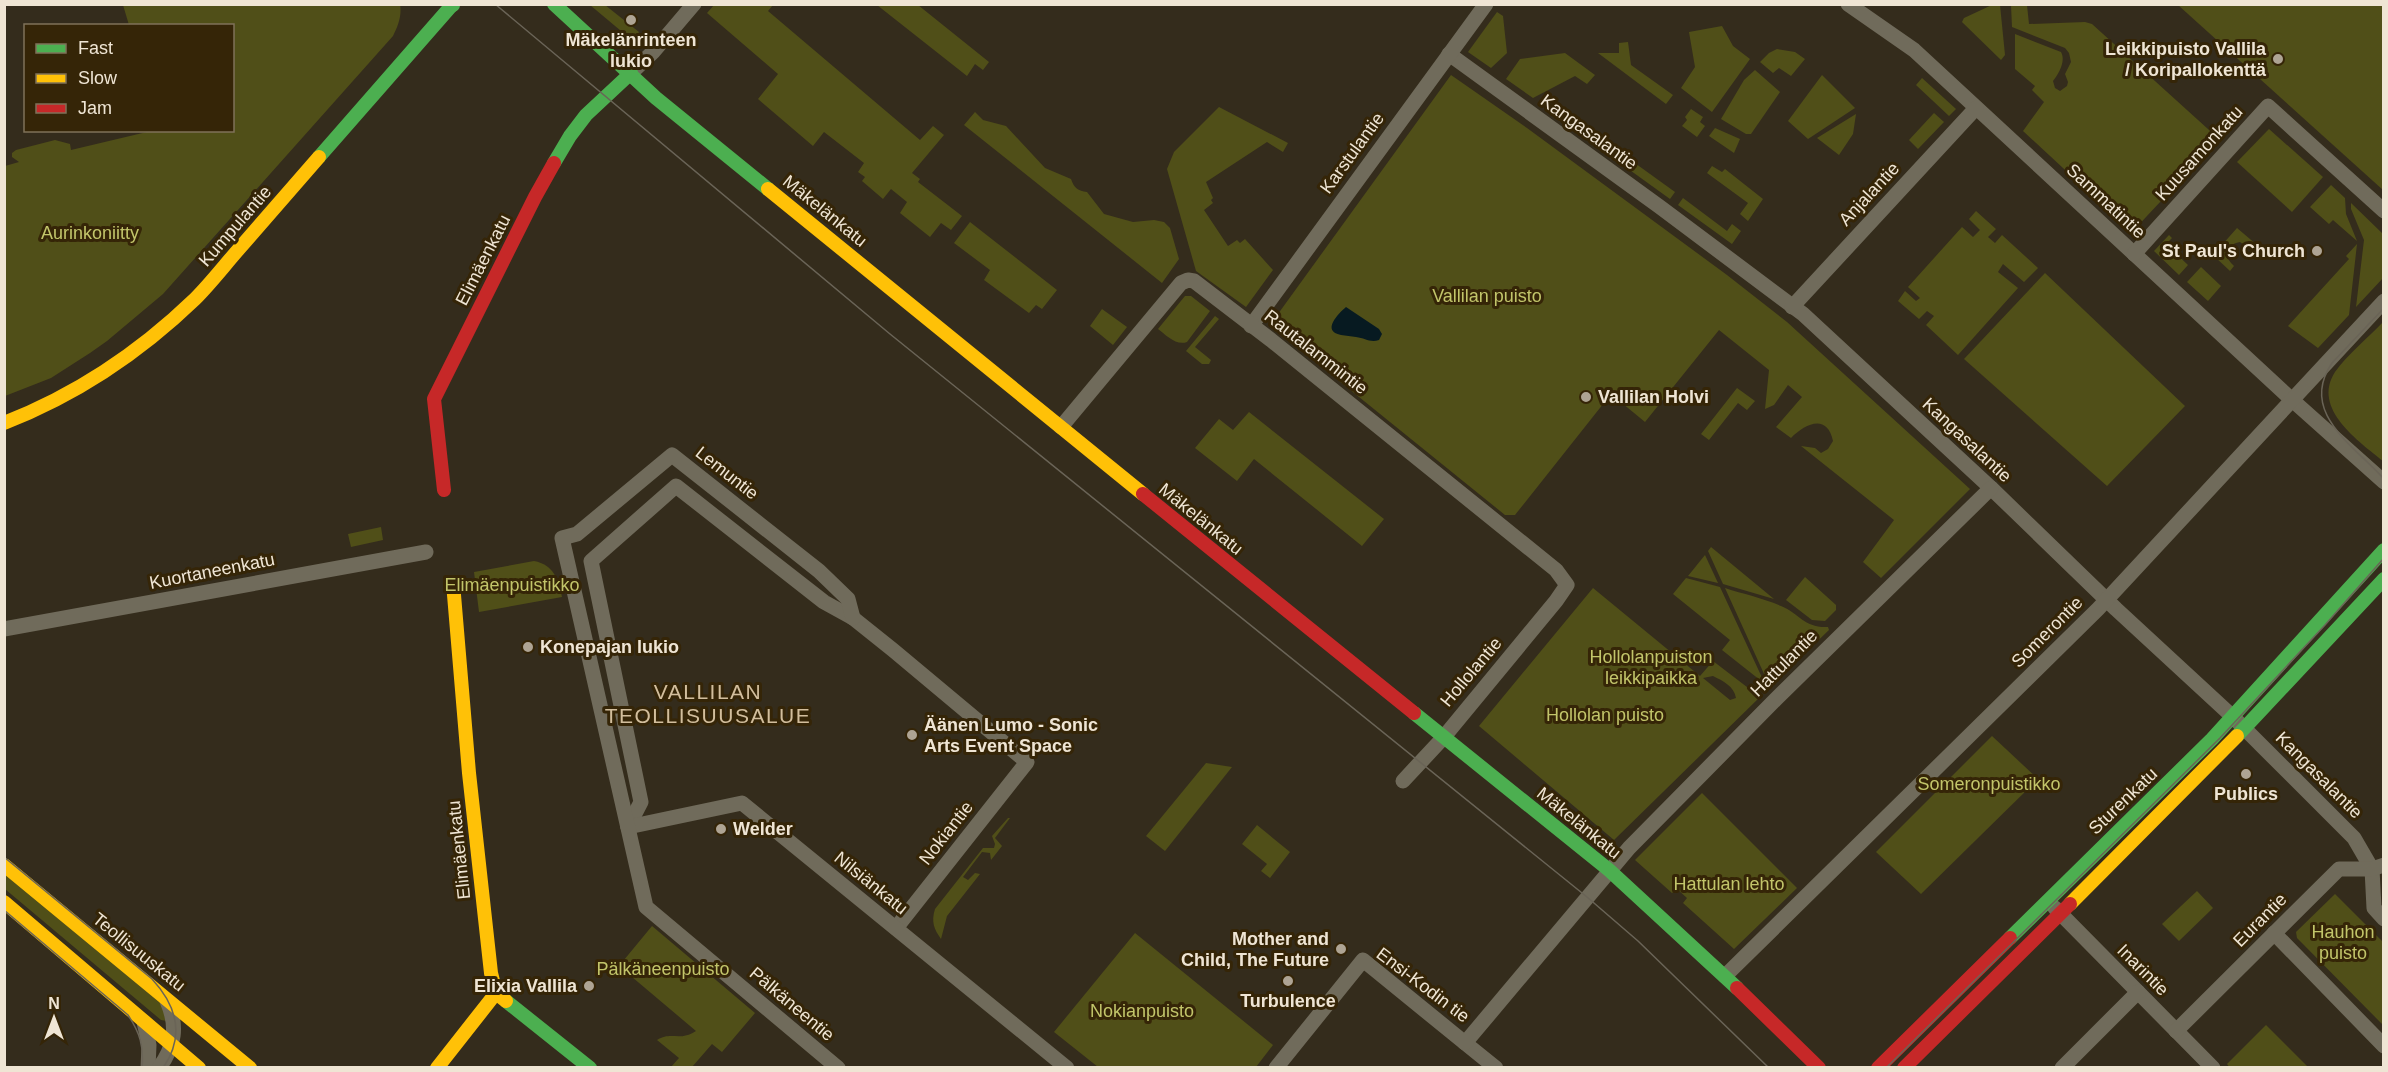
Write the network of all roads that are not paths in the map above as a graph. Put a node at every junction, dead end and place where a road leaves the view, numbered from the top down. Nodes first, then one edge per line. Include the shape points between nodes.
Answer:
1 (554, 4) edge
2 (694, 4) edge
3 (1486, 4) edge
4 (1848, 4) edge
5 (453, 5) edge
6 (1449, 54) junction
7 (631, 73) junction
8 (1976, 108) junction
9 (2384, 211) edge
10 (2134, 254) junction
11 (2384, 301) edge
12 (1792, 307) junction
13 (1251, 326) junction
14 (2290, 399) junction
15 (4, 423) edge
16 (1061, 428) junction
17 (2384, 482) edge
18 (1990, 488) junction
19 (444, 490) dead end
20 (562, 538) joint
21 (2384, 550) edge
22 (426, 552) dead end
23 (2384, 579) edge
24 (453, 583) dead end
25 (1567, 585) joint
26 (2107, 599) junction
27 (853, 618) junction
28 (4, 630) edge
29 (2233, 717) junction
30 (2245, 728) junction
31 (1443, 738) junction
32 (1026, 762) joint
33 (1403, 781) dead end
34 (628, 827) junction
35 (4, 865) edge
36 (2378, 867) edge
37 (1609, 870) junction
38 (2047, 900) junction
39 (4, 902) edge
40 (2059, 913) junction
41 (1571, 916) joint
42 (2384, 919) edge
43 (896, 928) junction
44 (2274, 933) junction
45 (1725, 976) junction
46 (2138, 992) junction
47 (496, 993) junction
48 (165, 997) junction
49 (144, 1022) junction
50 (2176, 1031) junction
51 (1465, 1042) junction
52 (172, 1045) junction
53 (2384, 1046) edge
54 (148, 1068) edge
55 (159, 1068) edge
56 (199, 1068) edge
57 (250, 1068) edge
58 (437, 1068) edge
59 (590, 1068) edge
60 (838, 1068) edge
61 (1067, 1068) edge
62 (1276, 1068) edge
63 (1496, 1068) edge
64 (1819, 1068) edge
65 (1878, 1068) edge
66 (1904, 1068) edge
67 (2062, 1068) edge
68 (2213, 1068) edge

1 - 7 main road, Mäkelänkatu
2 - 7 street
3 - 6 street, Karstulantie
4 - 8 street, Sammatintie via 1914,51
5 - 15 main road, Kumpulantie via 179,314 111,368 62,398
6 - 12 street, Kangasalantie
6 - 13 street, Karstulantie
7 - 16 main road, Mäkelänkatu
7 - 19 main road, Elimäenkatu via 586,115 570,136 535,197 434,399
8 - 10 street, Sammatintie
8 - 12 street, Anjalantie
9 - 10 street, Kuusamonkatu via 2268,106
10 - 14 street, Sammatintie
11 - 14 street, Somerontie
12 - 18 street, Kangasalantie
13 - 16 street, Rautalammintie via 1194,281 1181,283
13 - 25 street, Rautalammintie via 1556,570
14 - 17 street, Sammatintie
14 - 26 street, Somerontie
16 - 31 main road, Mäkelänkatu
18 - 26 street, Kangasalantie
18 - 37 street, Hattulantie
20 - 27 street, Lemuntie via 577,534 672,455 819,570 848,599
20 - 34 street, Pälkäneentie
21 - 29 main road, Sturenkatu
22 - 28 street, Kuortaneenkatu
23 - 30 main road, Sturenkatu
24 - 47 main road, Elimäenkatu via 472,804
25 - 31 street, Hollolantie
26 - 29 street, Kangasalantie
26 - 45 street, Somerontie
27 - 32 street, Lemuntie
27 - 34 street, Lemuntie via 824,602 676,486 591,561 641,802
29 - 30 street, Kangasalantie
29 - 38 main road, Sturenkatu
30 - 36 street, Kangasalantie
30 - 40 main road, Sturenkatu
31 - 33 street, Hollolantie
31 - 37 main road, Mäkelänkatu
32 - 43 street, Nokiantie
34 - 43 street, Nilsiänkatu via 742,803
34 - 60 street, Pälkäneentie via 646,907
35 - 48 main road, Teollisuuskatu
36 - 42 street, Kangasalantie via 2374,908
36 - 44 street, Eurantie via 2339,869
37 - 41 street, Hattulantie
37 - 45 main road, Mäkelänkatu
38 - 40 street, Inarintie
38 - 65 main road, Sturenkatu
39 - 49 main road
40 - 46 street, Inarintie
40 - 66 main road, Sturenkatu
41 - 51 street, Ensi-Kodin tie
43 - 61 street, Nilsiänkatu
44 - 50 street, Eurantie
44 - 53 street
45 - 64 main road, Mäkelänkatu
46 - 50 street, Inarintie
46 - 67 street
47 - 58 main road
47 - 59 main road
48 - 52 street via 174,1019
48 - 57 main road, Teollisuuskatu
49 - 52 main road
49 - 54 street
50 - 68 street, Inarintie
51 - 62 street, Ensi-Kodin tie via 1363,960
51 - 63 street
52 - 55 street
52 - 56 main road

